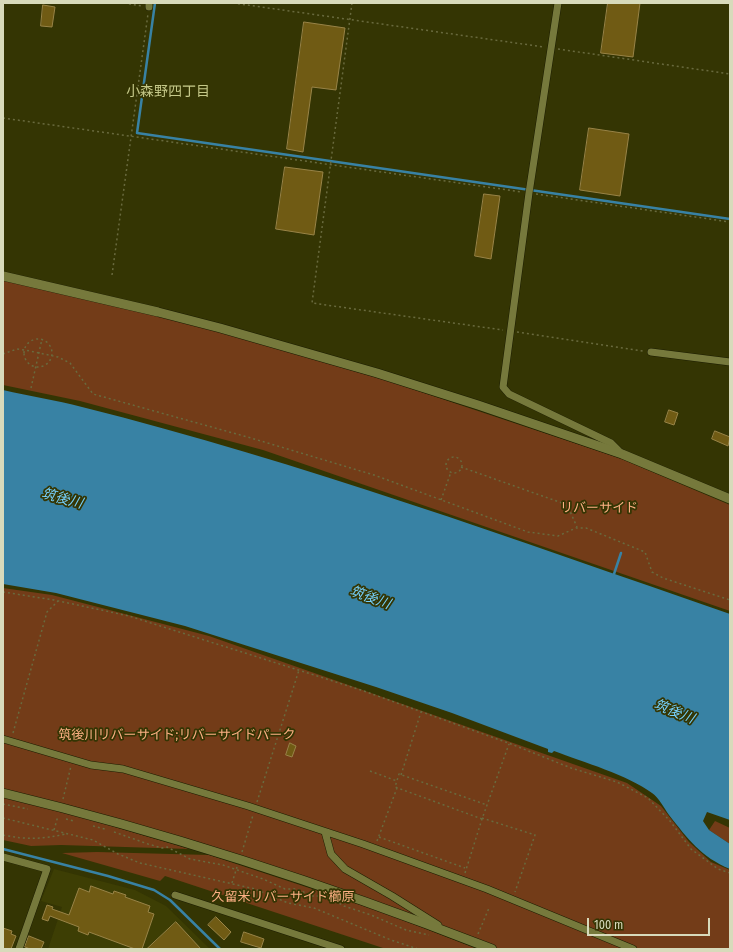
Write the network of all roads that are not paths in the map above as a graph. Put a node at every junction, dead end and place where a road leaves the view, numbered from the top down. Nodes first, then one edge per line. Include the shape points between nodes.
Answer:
1 (558, 3) edge
2 (3, 276) edge
3 (651, 352) road end
4 (730, 362) edge
5 (622, 454) junction
6 (730, 498) edge
7 (4, 739) edge
8 (3, 793) edge
9 (325, 832) junction
10 (3, 857) edge
11 (175, 895) dead end
12 (448, 932) junction
13 (19, 949) edge
14 (341, 949) edge
15 (492, 949) edge
16 (634, 949) edge

1 - 5 street via 529,193 504,387 509,394 611,443
2 - 5 street via 220,328 478,405
3 - 4 street
5 - 6 street
7 - 9 street via 91,765 123,769 255,808
8 - 12 street via 57,810 184,842
9 - 12 street via 331,854 345,869
9 - 16 street via 462,880
10 - 13 street via 47,869
11 - 14 street
12 - 15 street

